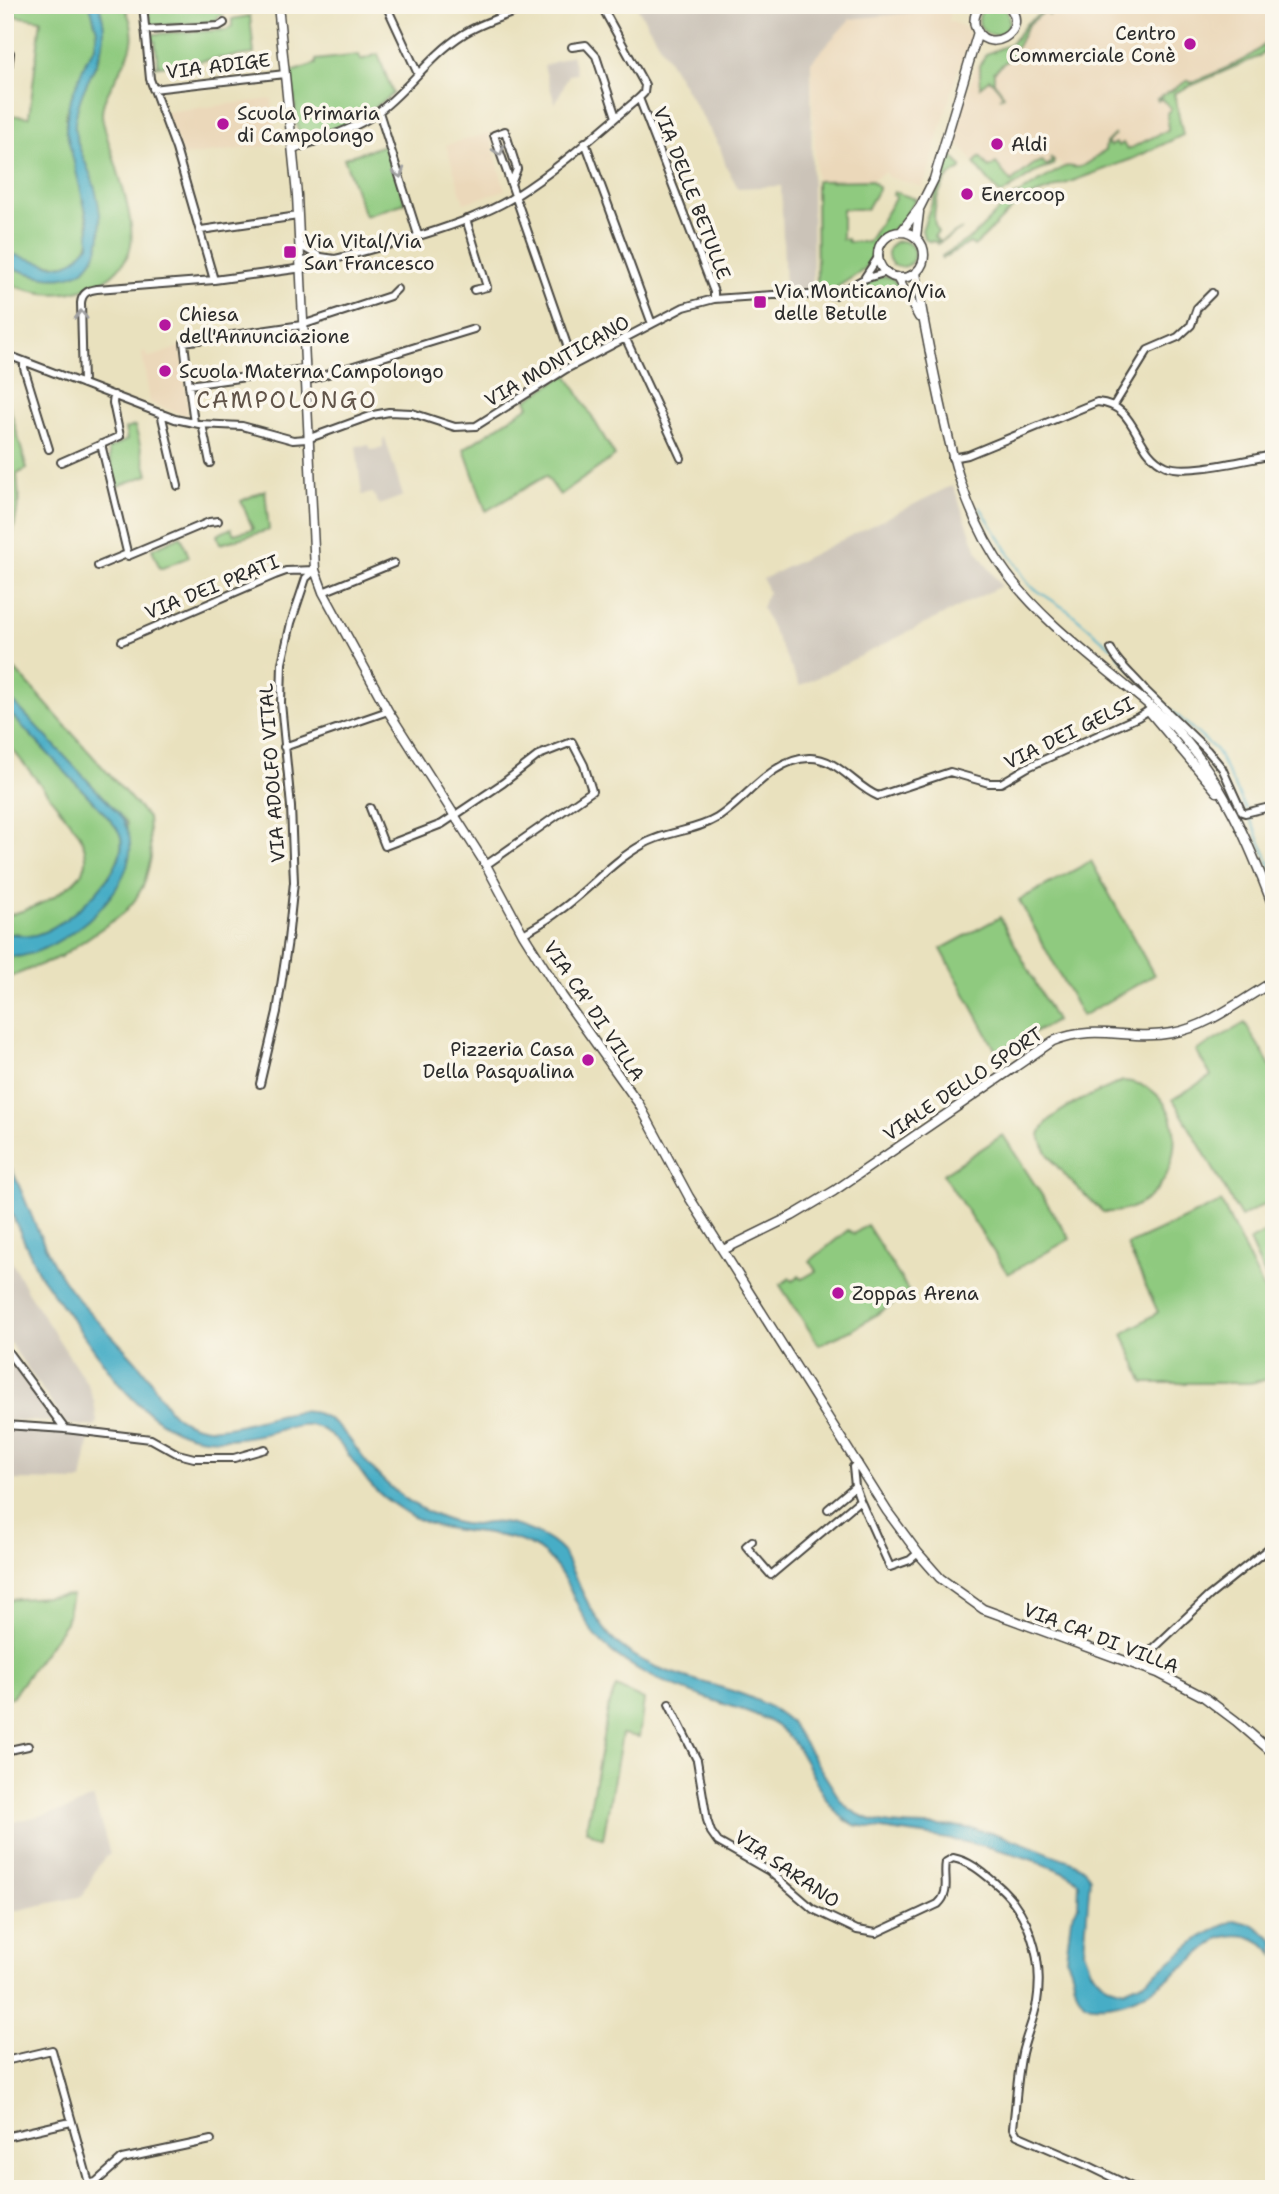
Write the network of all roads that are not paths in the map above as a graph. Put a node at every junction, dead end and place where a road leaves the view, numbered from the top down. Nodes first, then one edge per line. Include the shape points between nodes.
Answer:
1 (143, 5) edge
2 (278, 5) edge
3 (386, 5) edge
4 (533, 5) edge
5 (601, 5) edge
6 (981, 5) edge
7 (1008, 5) edge
8 (224, 23) dead end
9 (145, 30) junction
10 (978, 32) junction
11 (991, 41) junction
12 (5, 46) edge
13 (572, 47) dead end
14 (968, 66) junction
15 (285, 74) junction
16 (418, 74) junction
17 (153, 89) junction
18 (5, 95) edge
19 (641, 96) junction
20 (379, 111) junction
21 (616, 117) junction
22 (585, 142) junction
23 (294, 149) junction
24 (510, 184) junction
25 (515, 197) junction
26 (920, 207) junction
27 (298, 216) junction
28 (466, 219) junction
29 (201, 230) junction
30 (901, 232) junction
31 (418, 235) junction
32 (916, 237) junction
33 (299, 245) junction
34 (879, 256) junction
35 (321, 257) junction
36 (335, 259) junction
37 (300, 265) junction
38 (887, 272) junction
39 (916, 272) junction
40 (897, 277) junction
41 (864, 279) junction
42 (214, 280) junction
43 (397, 289) dead end
44 (905, 289) junction
45 (474, 290) dead end
46 (1212, 293) dead end
47 (919, 297) junction
48 (714, 299) junction
49 (652, 324) junction
50 (302, 325) junction
51 (474, 330) dead end
52 (924, 331) junction
53 (625, 337) junction
54 (5, 354) edge
55 (24, 363) junction
56 (574, 365) junction
57 (304, 369) junction
58 (305, 381) junction
59 (83, 384) junction
60 (190, 385) junction
61 (114, 395) junction
62 (1114, 405) junction
63 (161, 413) junction
64 (194, 423) junction
65 (202, 424) junction
66 (307, 439) junction
67 (101, 444) junction
68 (49, 449) dead end
69 (1274, 455) edge
70 (681, 458) dead end
71 (953, 458) junction
72 (61, 462) dead end
73 (210, 463) dead end
74 (178, 486) dead end
75 (218, 521) dead end
76 (127, 554) junction
77 (394, 563) dead end
78 (98, 566) dead end
79 (315, 570) junction
80 (323, 592) junction
81 (122, 641) dead end
82 (1111, 649) dead end
83 (1151, 709) junction
84 (388, 711) junction
85 (285, 747) junction
86 (1208, 750) junction
87 (1195, 759) junction
88 (1274, 806) edge
89 (370, 808) dead end
90 (454, 816) junction
91 (486, 865) junction
92 (1274, 909) edge
93 (523, 934) junction
94 (1274, 981) edge
95 (260, 1084) dead end
96 (723, 1250) junction
97 (5, 1348) edge
98 (5, 1425) edge
99 (65, 1429) junction
100 (265, 1449) dead end
101 (858, 1463) junction
102 (855, 1486) junction
103 (860, 1500) junction
104 (828, 1509) dead end
105 (740, 1539) dead end
106 (1274, 1544) edge
107 (918, 1553) junction
108 (1136, 1665) junction
109 (669, 1704) dead end
110 (29, 1746) dead end
111 (5, 1751) edge
112 (1274, 1754) edge
113 (5, 2061) edge
114 (71, 2122) junction
115 (5, 2137) edge
116 (211, 2140) dead end
117 (89, 2183) junction
118 (68, 2189) edge
119 (1136, 2189) edge

1 - 9 street
2 - 15 street
3 - 16 street
4 - 16 street via 464,33
5 - 19 street, VIA DELLE BETULLE via 645,85
6 - 10 street via 974,22
7 - 11 street via 1014,27 1004,38
8 - 9 street
9 - 17 street
10 - 11 street
10 - 14 street
11 - 14 street
12 - 18 street via 10,53
13 - 21 street via 586,46 596,55
14 - 26 street via 934,179
15 - 17 street, VIA ADIGE
15 - 23 street
16 - 20 street
17 - 29 street
19 - 21 street
19 - 48 street, VIA DELLE BETULLE
20 - 23 street
20 -> 31 street
21 - 22 street
22 - 25 street
22 - 49 street
23 - 27 street
24 -> 24 street via 517,169 505,131 494,135
24 - 25 street
25 - 28 street
25 - 56 street
26 - 30 street
26 - 32 street
27 - 29 street
27 - 33 street
28 - 31 street
28 - 45 street via 487,286
29 - 42 street
30 - 32 street
30 - 34 street via 882,242
31 - 36 street
32 - 39 street via 924,255
33 - 35 street
33 - 37 street
34 - 38 street
34 - 41 street, VIA MONTICANO
35 - 36 street
35 - 37 street
36 - 37 street via 311,267
37 - 42 street
37 - 50 street
38 - 40 street
38 - 41 street, VIA MONTICANO
39 - 40 street
39 - 47 street
40 - 44 street
41 - 48 street, VIA MONTICANO via 835,295
59 -> 42 street via 83,296 92,290
43 - 50 street via 390,296
44 - 47 street
44 - 52 street
46 - 62 street via 1197,309 1192,325 1178,337 1148,350
47 - 52 street
48 - 49 street, VIA MONTICANO via 684,307
49 - 53 street, VIA MONTICANO
50 - 57 street
50 - 60 street via 184,342
51 - 58 street
52 - 71 street
53 - 56 street, VIA MONTICANO
53 - 70 street
54 - 55 street, VIA MONTICANO
55 - 59 street, VIA MONTICANO
55 - 68 street
56 - 66 street, VIA MONTICANO via 475,426 389,412
57 - 58 street
57 - 60 street
58 - 66 street
59 - 61 street, VIA MONTICANO
60 - 64 street
61 - 63 street, VIA MONTICANO
61 - 67 street via 120,436
62 - 69 street via 1150,454 1167,466 1186,469
62 - 71 street via 1087,404
63 - 64 street, VIA MONTICANO
63 - 74 street
64 - 65 street, VIA MONTICANO
65 - 66 street, VIA MONTICANO via 242,426 288,440
65 - 73 street
66 - 79 street
67 - 72 street
67 - 76 street
71 - 83 street via 973,517 1006,573 1048,620
75 - 76 street
76 - 78 street
77 - 80 street
79 - 80 street, VIA CA' DI VILLA
79 - 81 street, VIA DEI PRATI via 275,575
79 - 85 street, VIA ADOLFO VITAL via 306,578 284,648 281,703
80 - 84 street, VIA CA' DI VILLA
82 - 86 street via 1146,691
83 - 87 street via 1173,727
83 - 93 street, VIA DEI GELSI via 1001,783 950,772 878,796 828,763 810,758 792,762 718,817 643,844 560,911
84 - 85 street
84 - 90 street, VIA CA' DI VILLA
85 - 95 street, VIA ADOLFO VITAL via 294,882 277,1012
86 - 87 street
86 - 88 street via 1222,768 1241,810 1248,813
87 - 92 street via 1212,775 1247,842
89 - 90 street via 385,846
90 - 91 street, VIA CA' DI VILLA
90 - 91 street via 539,755 572,742 592,790
91 - 93 street, VIA CA' DI VILLA
93 - 96 street, VIA CA' DI VILLA via 639,1104
94 - 96 street, VIALE DELLO SPORT via 1173,1033 1085,1031 1053,1041 834,1191
96 - 101 street, VIA CA' DI VILLA
97 - 99 street
98 - 99 street
99 - 100 street via 151,1439 194,1458 234,1458
101 - 102 street via 853,1467
101 - 107 street, VIA CA' DI VILLA
102 - 103 street
102 - 104 street
103 - 105 street via 771,1575 749,1544
103 - 107 street via 890,1567
106 - 108 street via 1209,1596
107 - 108 street, VIA CA' DI VILLA via 940,1578 983,1609
108 - 112 street, VIA CA' DI VILLA via 1204,1697
109 - 119 street, VIA SARANO via 697,1760 711,1832 718,1842 769,1871 813,1909 838,1923 876,1933 938,1904 947,1889 946,1862 953,1858 1000,1886 1029,1930 1038,1973 1013,2128 1017,2135
110 - 111 street
113 - 114 street via 52,2050
114 - 115 street
114 - 117 street
116 - 117 street via 122,2159 99,2181
117 - 118 street

